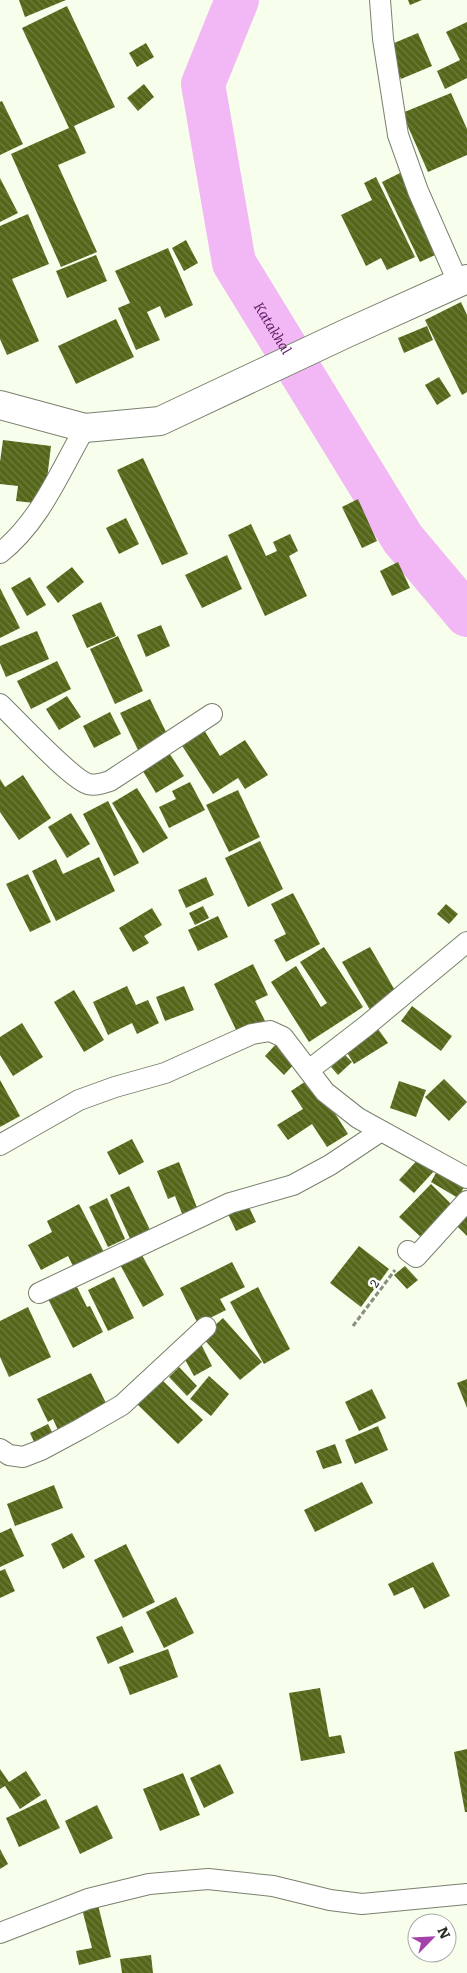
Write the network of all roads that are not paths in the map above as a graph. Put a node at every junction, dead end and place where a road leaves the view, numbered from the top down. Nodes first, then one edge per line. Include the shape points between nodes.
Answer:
1 (380, 0) edge
2 (463, 281) edge
3 (0, 405) edge
4 (85, 428) junction
5 (0, 553) edge
6 (0, 704) edge
7 (212, 714) dead end
8 (467, 942) edge
9 (309, 1070) junction
10 (382, 1131) junction
11 (0, 1145) edge
12 (467, 1178) edge
13 (467, 1200) edge
14 (408, 1251) road end
15 (39, 1293) dead end
16 (206, 1327) dead end
17 (0, 1449) edge
18 (467, 1894) edge
19 (0, 1933) edge

1 - 2 street via 398,135 418,191
2 - 4 street via 160,421
3 - 4 street
4 - 5 street via 36,515 14,542
6 - 7 street via 67,768 86,783 96,785 110,781
8 - 9 street
9 - 10 street via 326,1092 358,1118
9 - 11 street via 283,1037 270,1031 252,1034 166,1073 79,1100
10 - 12 street
10 - 15 street via 292,1185 230,1204
13 - 14 street via 416,1257
16 - 17 street via 122,1405 23,1457 8,1455
18 - 19 street via 362,1904 273,1886 208,1879 149,1884 88,1899

